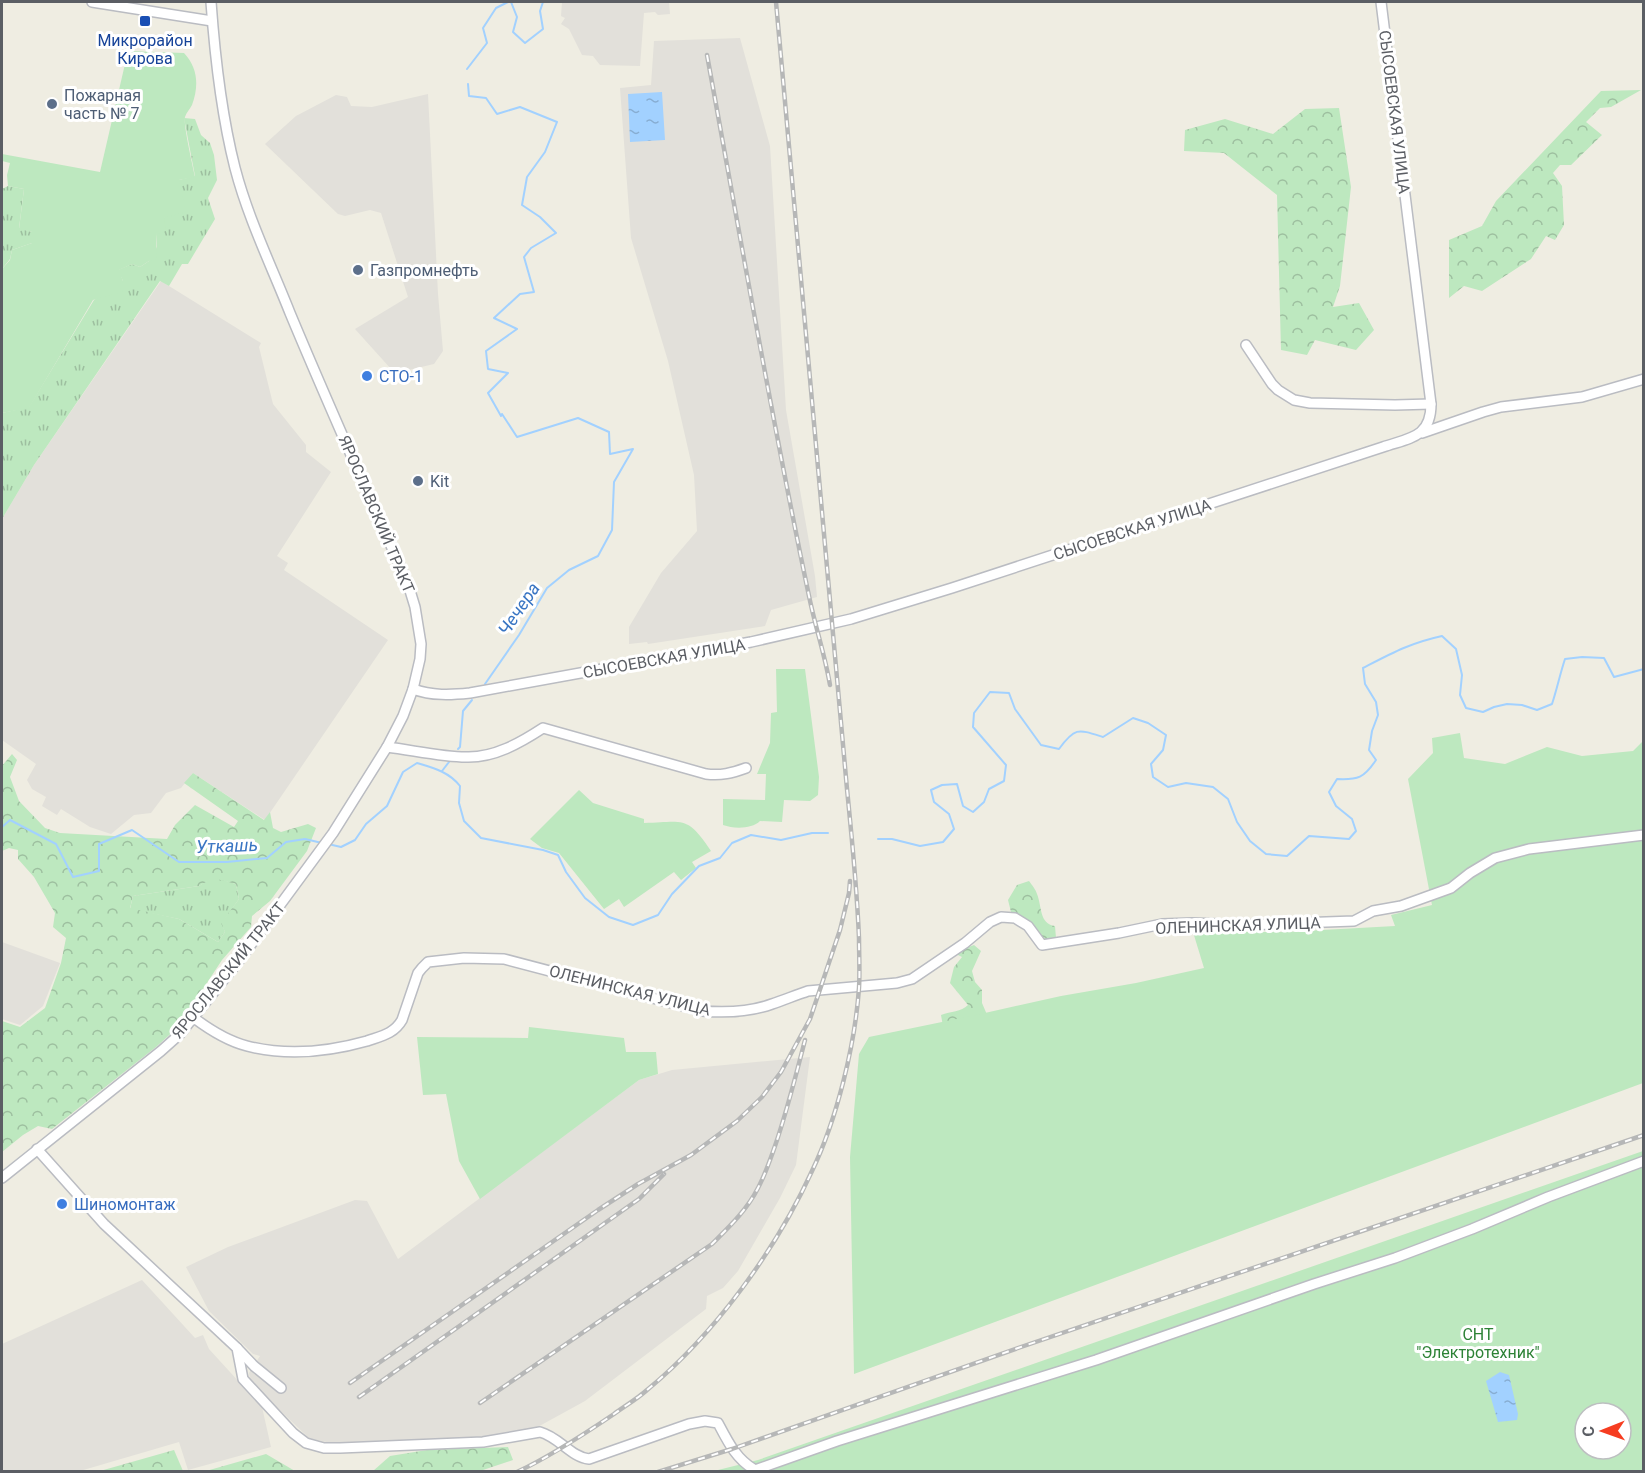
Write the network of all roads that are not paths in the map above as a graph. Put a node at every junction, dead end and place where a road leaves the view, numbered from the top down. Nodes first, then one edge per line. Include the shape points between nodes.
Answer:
1 (92, 2) edge
2 (211, 2) edge
3 (1381, 2) edge
4 (212, 21) junction
5 (1246, 345) dead end
6 (1644, 379) edge
7 (1431, 408) junction
8 (1454, 423) junction
9 (1417, 435) junction
10 (413, 689) junction
11 (387, 747) junction
12 (746, 768) dead end
13 (1644, 835) edge
14 (194, 1018) junction
15 (37, 1149) junction
16 (1644, 1161) edge
17 (2, 1178) edge
18 (237, 1348) junction
19 (281, 1388) dead end

1 - 4 street
2 - 4 street, ЯРОСЛАВСКИЙ ТРАКТ
3 - 7 street, СЫСОЕВСКАЯ УЛИЦА
4 - 10 street, ЯРОСЛАВСКИЙ ТРАКТ via 221,104 247,206 416,607 421,644
5 - 7 street via 1272,384 1294,400
6 - 8 street, СЫСОЕВСКАЯ УЛИЦА via 1582,397 1501,407
7 - 8 street via 1435,419
7 - 9 street via 1429,423
8 - 9 street, СЫСОЕВСКАЯ УЛИЦА
9 - 10 street, СЫСОЕВСКАЯ УЛИЦА via 851,619 751,642 470,693 436,694
10 - 11 street, ЯРОСЛАВСКИЙ ТРАКТ
11 - 12 street via 466,757 484,755 522,742 543,728 706,774 718,776
11 - 14 street, ЯРОСЛАВСКИЙ ТРАКТ via 310,866
13 - 14 street, ОЛЕНИНСКАЯ УЛИЦА via 1529,849 1495,858 1451,888 1374,911 1354,921 1162,924 1042,945 1028,926 1015,918 1001,917 912,979 808,991 746,1011 702,1011 504,959 464,958 428,962 418,973 398,1027 391,1033 340,1048 294,1052 245,1046 226,1039
14 - 15 street, ЯРОСЛАВСКИЙ ТРАКТ via 161,1051
15 - 17 street, ЯРОСЛАВСКИЙ ТРАКТ
15 - 18 street via 104,1224
16 - 18 street via 1395,1258 755,1470 738,1457 718,1423 705,1421 589,1459 540,1432 483,1442 324,1448 306,1443 293,1433 243,1379
18 - 19 street

